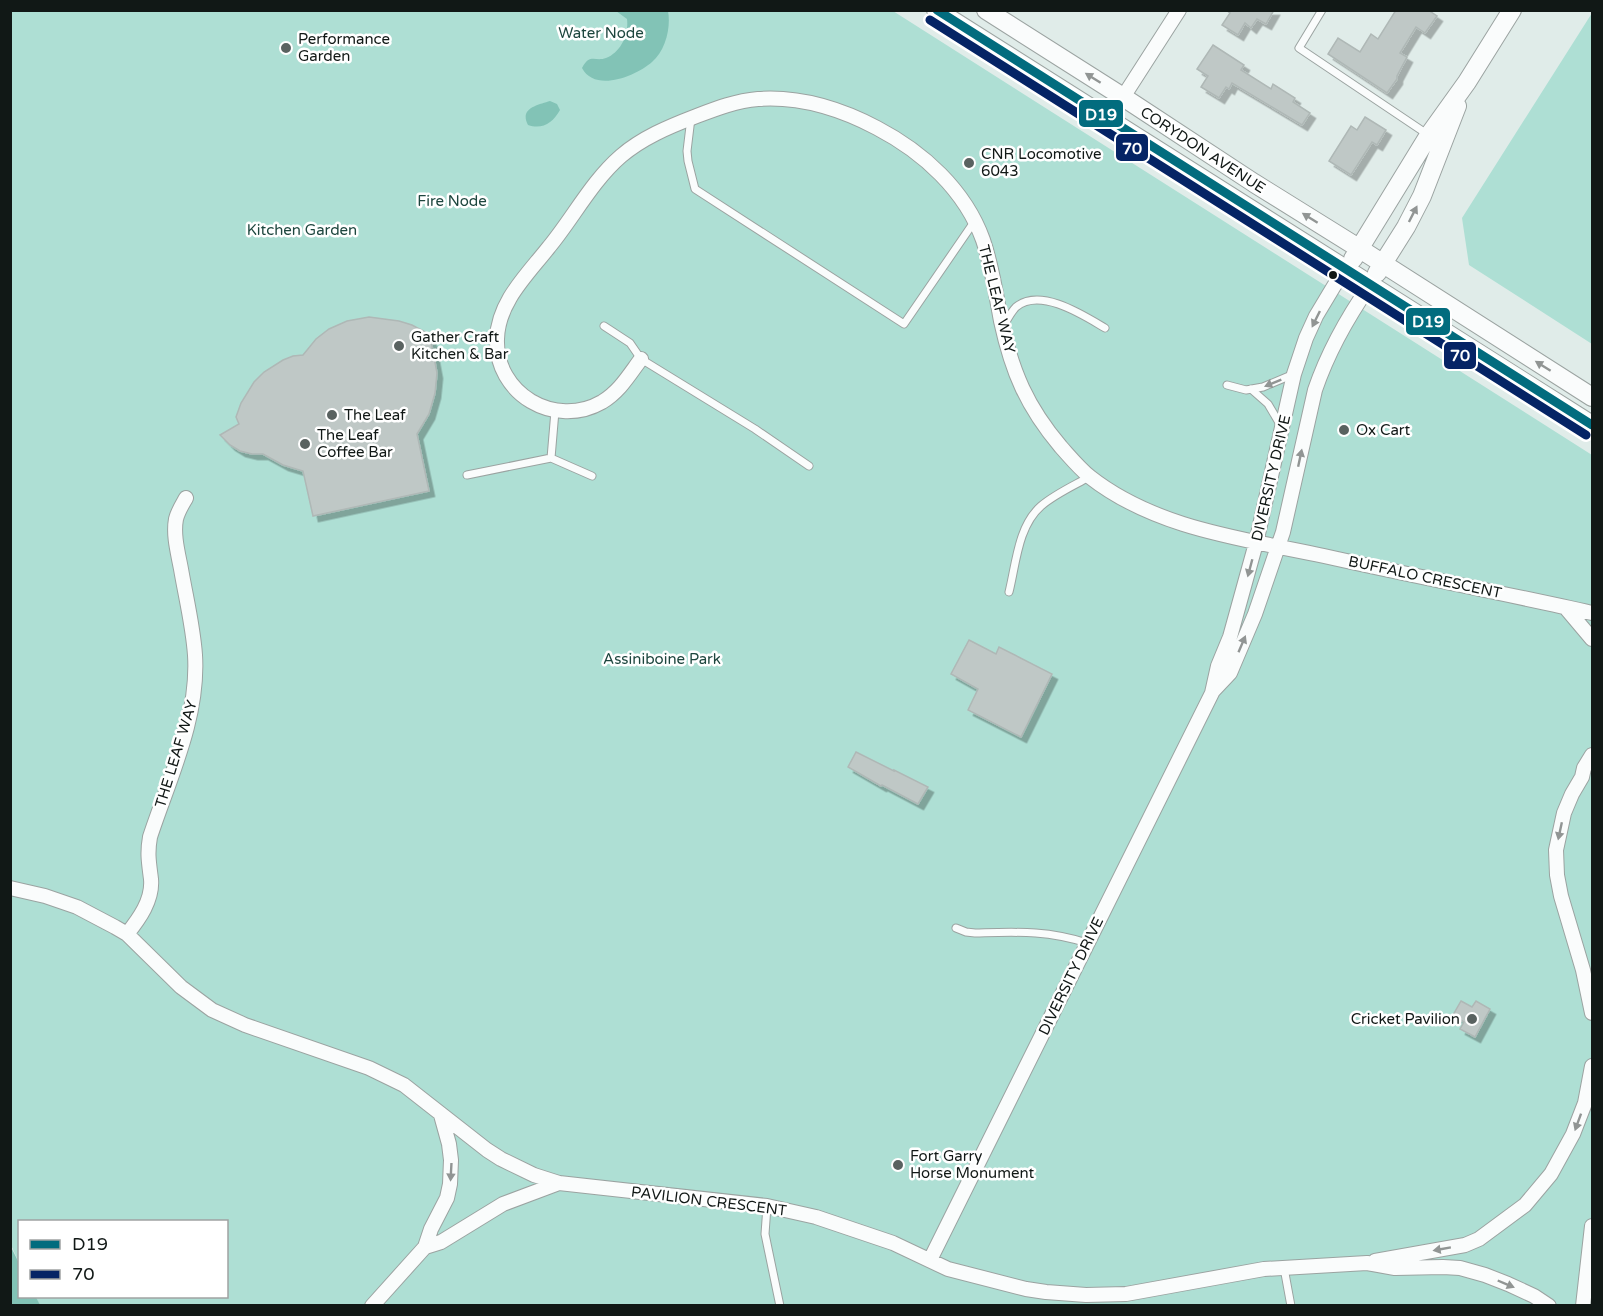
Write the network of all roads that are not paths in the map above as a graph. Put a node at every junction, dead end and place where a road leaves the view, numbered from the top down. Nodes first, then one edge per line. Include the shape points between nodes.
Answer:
1 (936, 10) edge
2 (986, 10) edge
3 (1179, 10) edge
4 (1322, 10) edge
5 (1512, 10) edge
6 (1123, 97) junction
7 (691, 118) junction
8 (1109, 119) junction
9 (1436, 140) junction
10 (975, 221) junction
11 (1360, 249) junction
12 (1383, 264) junction
13 (1346, 269) junction
14 (1370, 285) junction
15 (604, 326) dead end
16 (1003, 328) junction
17 (1105, 328) dead end
18 (641, 359) junction
19 (1294, 374) junction
20 (1227, 385) dead end
21 (1251, 389) junction
22 (1593, 397) edge
23 (555, 411) junction
24 (1593, 425) edge
25 (1283, 429) junction
26 (551, 458) junction
27 (809, 465) dead end
28 (467, 475) dead end
29 (592, 476) dead end
30 (1090, 477) junction
31 (186, 498) dead end
32 (1256, 543) junction
33 (1278, 546) junction
34 (1009, 592) dead end
35 (1565, 607) junction
36 (1593, 613) edge
37 (1593, 639) edge
38 (1212, 693) junction
39 (1593, 755) edge
40 (1587, 773) edge
41 (10, 888) edge
42 (956, 928) dead end
43 (127, 934) junction
44 (1087, 943) junction
45 (1593, 1013) edge
46 (1593, 1066) edge
47 (441, 1115) junction
48 (559, 1184) junction
49 (767, 1206) junction
50 (1593, 1226) edge
51 (425, 1247) junction
52 (930, 1260) junction
53 (1367, 1263) junction
54 (1284, 1268) junction
55 (372, 1305) edge
56 (780, 1305) edge
57 (1291, 1305) edge
58 (1549, 1305) edge
59 (1583, 1305) edge

1 - 8 main road, CORYDON AVENUE
6 -> 2 main road, CORYDON AVENUE
3 - 6 street
4 - 9 lane via 1299,48
5 - 9 main road
6 - 8 street
11 -> 6 main road, CORYDON AVENUE
7 - 10 street, THE LEAF WAY via 729,104 771,98 830,107 894,137 914,152 949,184
7 - 10 lane via 687,151 695,189 904,324
7 - 23 street, THE LEAF WAY via 654,134 620,157 507,300 496,342 501,369 521,393
8 - 13 main road, CORYDON AVENUE
9 - 11 main road
12 -> 9 main road via 1422,196
10 - 16 street, THE LEAF WAY via 984,242
11 - 12 main road, CORYDON AVENUE
11 - 13 main road
12 - 14 main road
22 -> 12 main road, CORYDON AVENUE
13 - 14 main road, CORYDON AVENUE
13 -> 19 street, DIVERSITY DRIVE via 1306,338
14 - 24 main road, CORYDON AVENUE
33 -> 14 street, DIVERSITY DRIVE via 1318,380 1333,345
15 - 18 lane via 630,343
16 - 17 lane via 1014,308 1032,300 1050,300
16 - 30 street, THE LEAF WAY via 1017,378 1034,412
18 - 23 street via 622,386 599,404
18 - 27 lane
19 -> 21 lane
19 - 25 street, DIVERSITY DRIVE
20 - 21 lane
21 - 25 lane via 1268,404
23 - 26 lane
25 - 32 street, DIVERSITY DRIVE
26 - 28 lane
26 - 29 lane
30 - 32 street, THE LEAF WAY via 1173,521
30 - 34 lane via 1051,498 1028,521
31 - 43 street, THE LEAF WAY via 176,526 193,629 193,703 150,837 147,904
32 - 33 street, BUFFALO CRESCENT
32 -> 38 street, DIVERSITY DRIVE
33 - 35 street, BUFFALO CRESCENT
38 -> 33 street, DIVERSITY DRIVE via 1230,673
35 - 36 street, BUFFALO CRESCENT
35 - 37 street
38 - 44 street, DIVERSITY DRIVE
39 - 40 street via 1584,768
40 -> 45 street via 1564,813 1556,850 1561,896
41 - 43 street, PAVILION CRESCENT via 77,907
42 - 44 lane via 975,933 1043,933
43 - 47 street, PAVILION CRESCENT via 181,987 212,1010 388,1076
44 - 52 street, DIVERSITY DRIVE
46 -> 53 street via 1574,1134 1551,1174 1525,1205 1465,1245
47 - 48 street, PAVILION CRESCENT via 501,1159
47 -> 51 street via 449,1144 450,1184
48 - 49 street, PAVILION CRESCENT
48 - 51 street via 503,1204 441,1242
49 - 52 street, PAVILION CRESCENT via 816,1217
49 - 56 lane via 765,1234
50 - 59 street
51 - 55 street
52 - 54 street, PAVILION CRESCENT via 948,1269 1066,1295 1145,1292
53 - 54 street, PAVILION CRESCENT
53 -> 58 street, PAVILION CRESCENT via 1395,1268 1460,1268 1508,1284
54 - 57 lane

